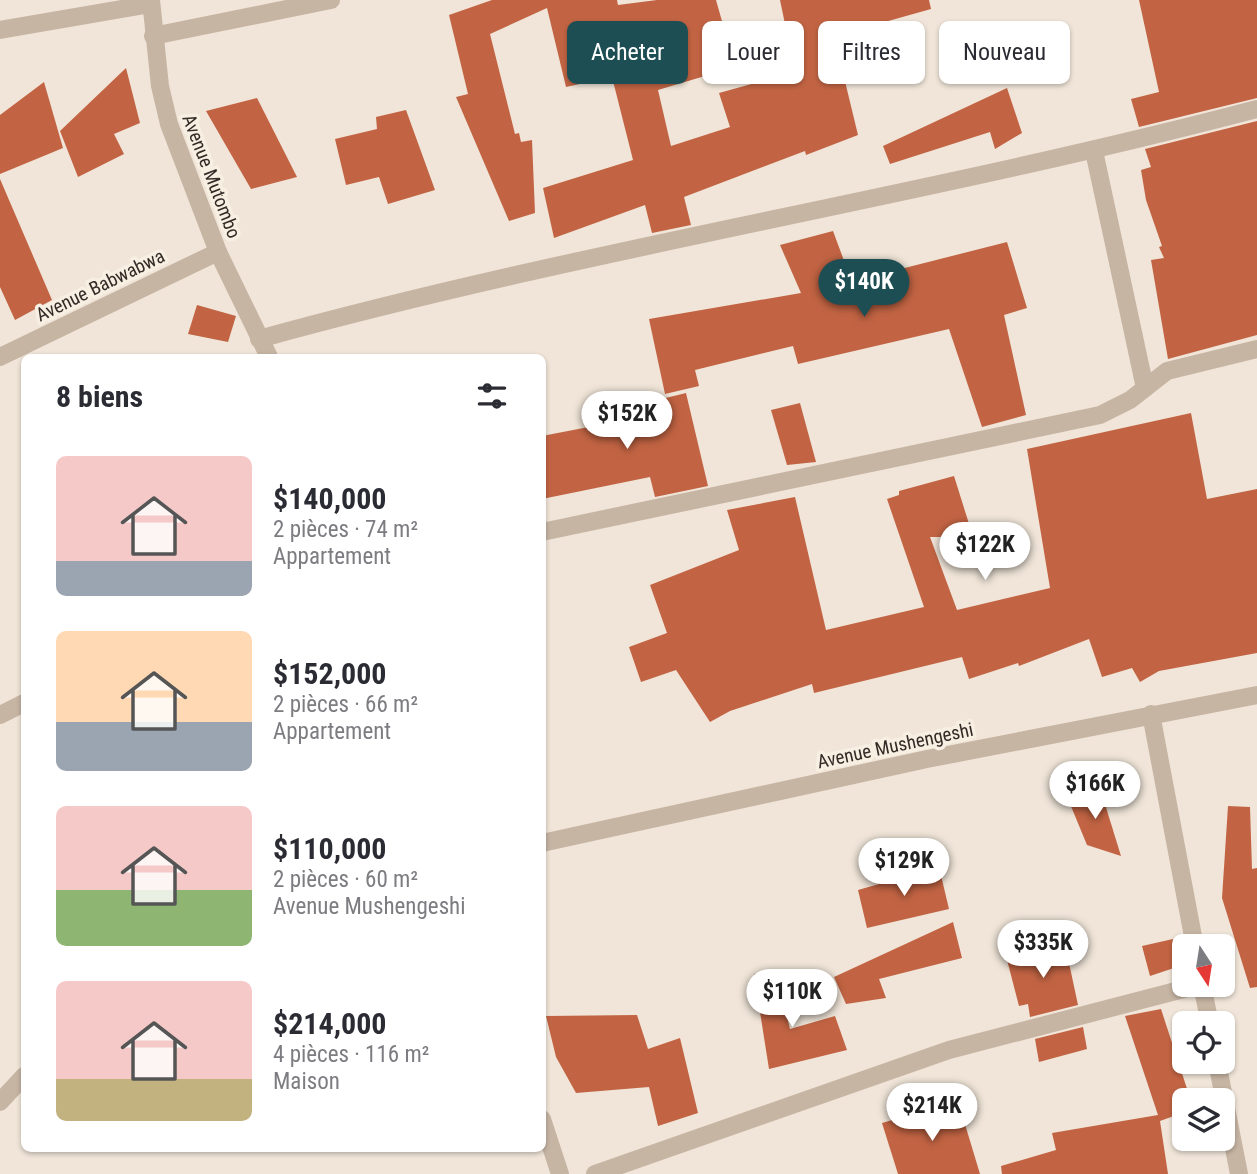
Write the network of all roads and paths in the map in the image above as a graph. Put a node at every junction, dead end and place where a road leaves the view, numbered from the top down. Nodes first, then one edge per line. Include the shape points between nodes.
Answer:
1 (331, 0) edge
2 (151, 2) edge
3 (0, 30) edge
4 (153, 36) junction
5 (1257, 109) edge
6 (1094, 151) junction
7 (218, 252) junction
8 (259, 339) junction
9 (1257, 349) edge
10 (267, 354) edge
11 (0, 357) edge
12 (1145, 388) junction
13 (546, 531) edge
14 (1257, 695) edge
15 (21, 704) edge
16 (1151, 714) junction
17 (0, 715) edge
18 (546, 842) edge
19 (1193, 934) edge
20 (1172, 992) edge
21 (1219, 1074) edge
22 (21, 1079) edge
23 (0, 1102) edge
24 (546, 1132) edge
25 (559, 1174) edge
26 (594, 1174) edge
27 (1239, 1174) edge

1 - 4 street
2 - 3 street
2 - 4 street, Avenue Mutombo
4 - 7 street, Avenue Mutombo via 169,124
5 - 6 street
6 - 8 street via 523,274
6 - 12 street
7 - 8 street, Avenue Mutombo
7 - 11 street, Avenue Babwabwa
8 - 10 street, Avenue Mutombo
9 - 12 street via 1167,371
12 - 13 street via 1100,415
14 - 16 street, Avenue Mushengeshi
15 - 17 street
16 - 18 street, Avenue Mushengeshi
16 - 19 street
20 - 26 street via 949,1050
21 - 27 street
22 - 23 street
24 - 25 street

